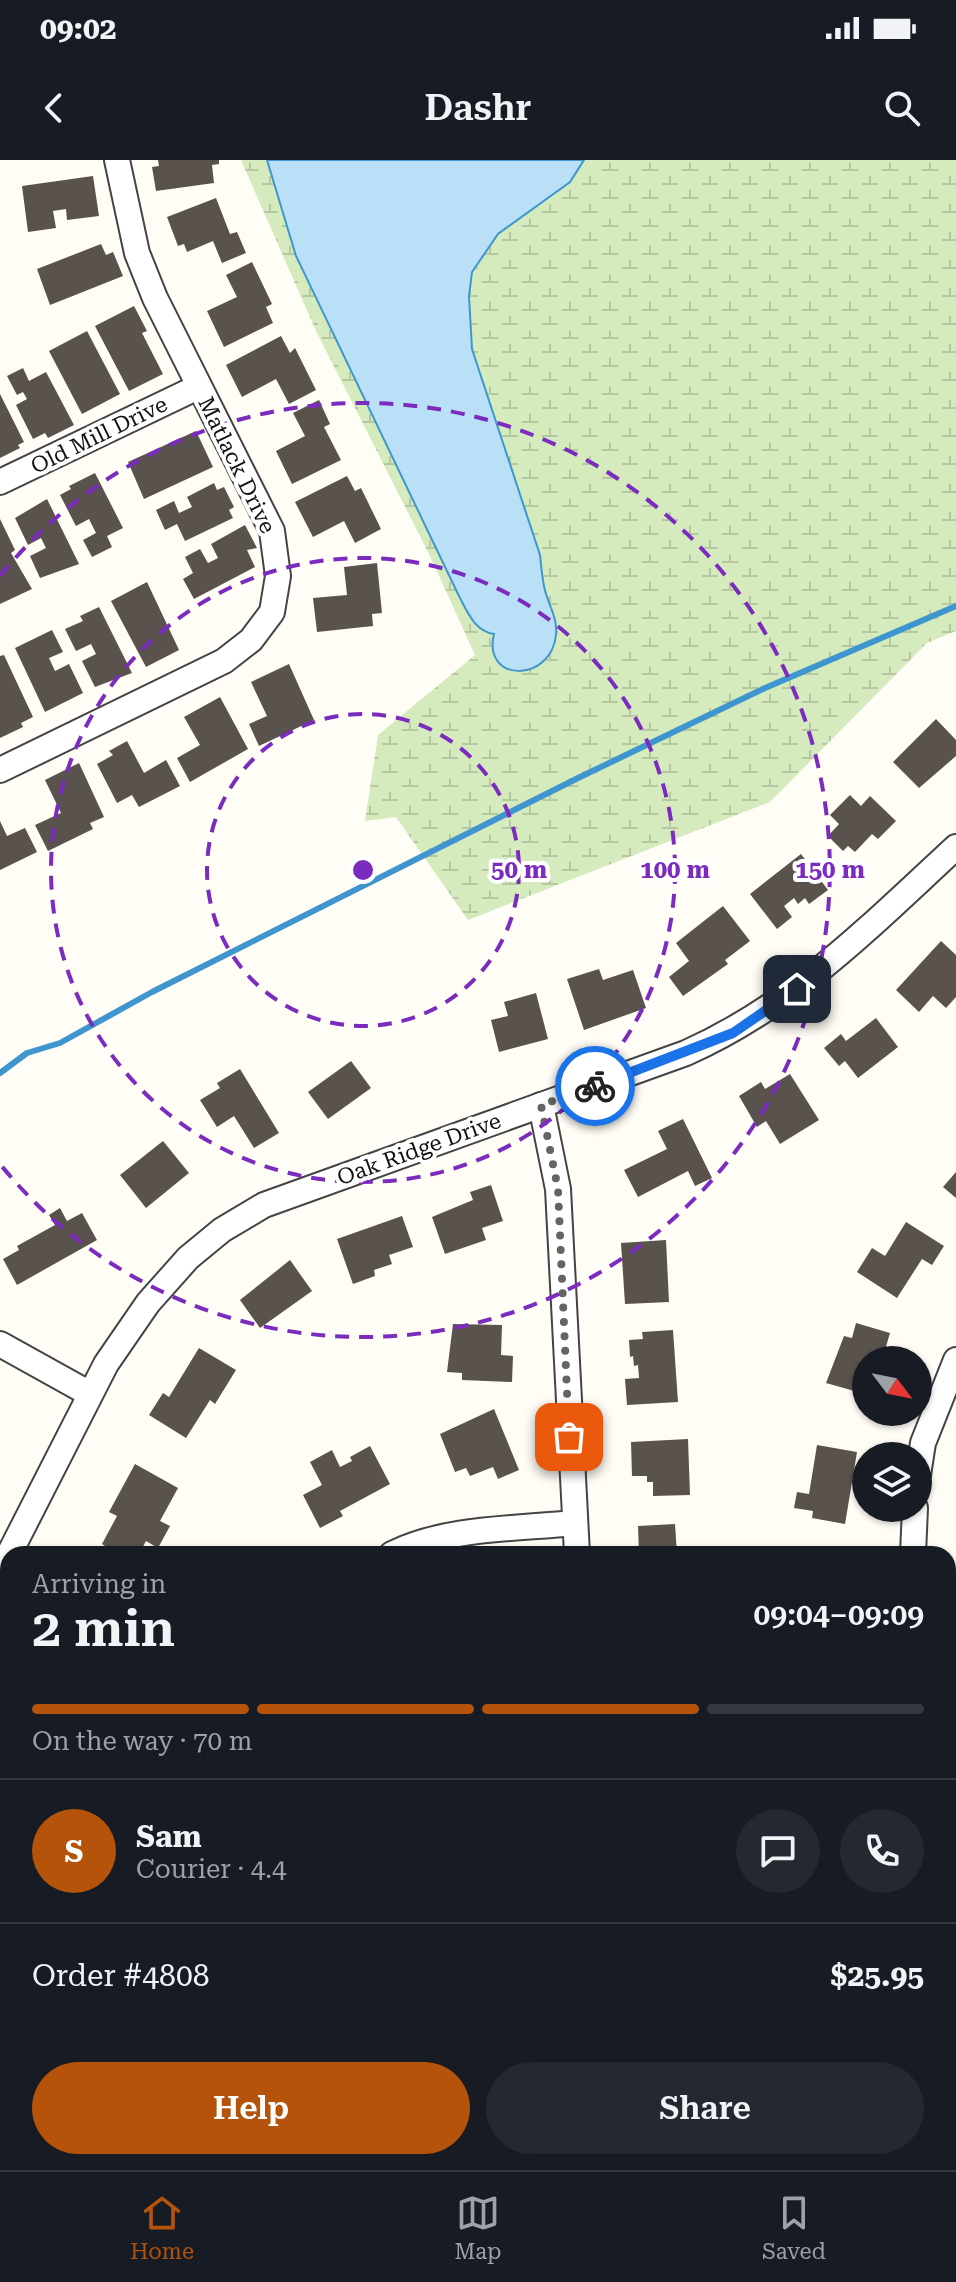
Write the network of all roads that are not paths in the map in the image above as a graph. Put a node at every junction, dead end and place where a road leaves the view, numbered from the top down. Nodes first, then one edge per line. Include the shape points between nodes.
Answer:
1 (117, 160) edge
2 (198, 387) junction
3 (0, 482) edge
4 (0, 770) edge
5 (956, 847) edge
6 (541, 1105) junction
7 (0, 1344) edge
8 (956, 1360) edge
9 (90, 1394) junction
10 (923, 1442) edge
11 (914, 1522) edge
12 (574, 1523) junction
13 (13, 1546) edge
14 (409, 1546) edge
15 (576, 1546) edge
16 (913, 1546) edge

1 - 2 street, Matlack Drive via 137,253
2 - 3 street, Old Mill Drive
2 - 4 street, Matlack Drive via 272,531 278,576 272,612 251,640 224,661
5 - 6 street, Oak Ridge Drive via 840,955 764,1013 686,1053
6 - 9 street, Oak Ridge Drive via 264,1205 222,1230 148,1303
6 - 12 street via 558,1189
7 - 9 street
8 - 10 street
9 - 13 street, Oak Ridge Drive
11 - 16 street
12 - 14 street via 472,1533
12 - 15 street

